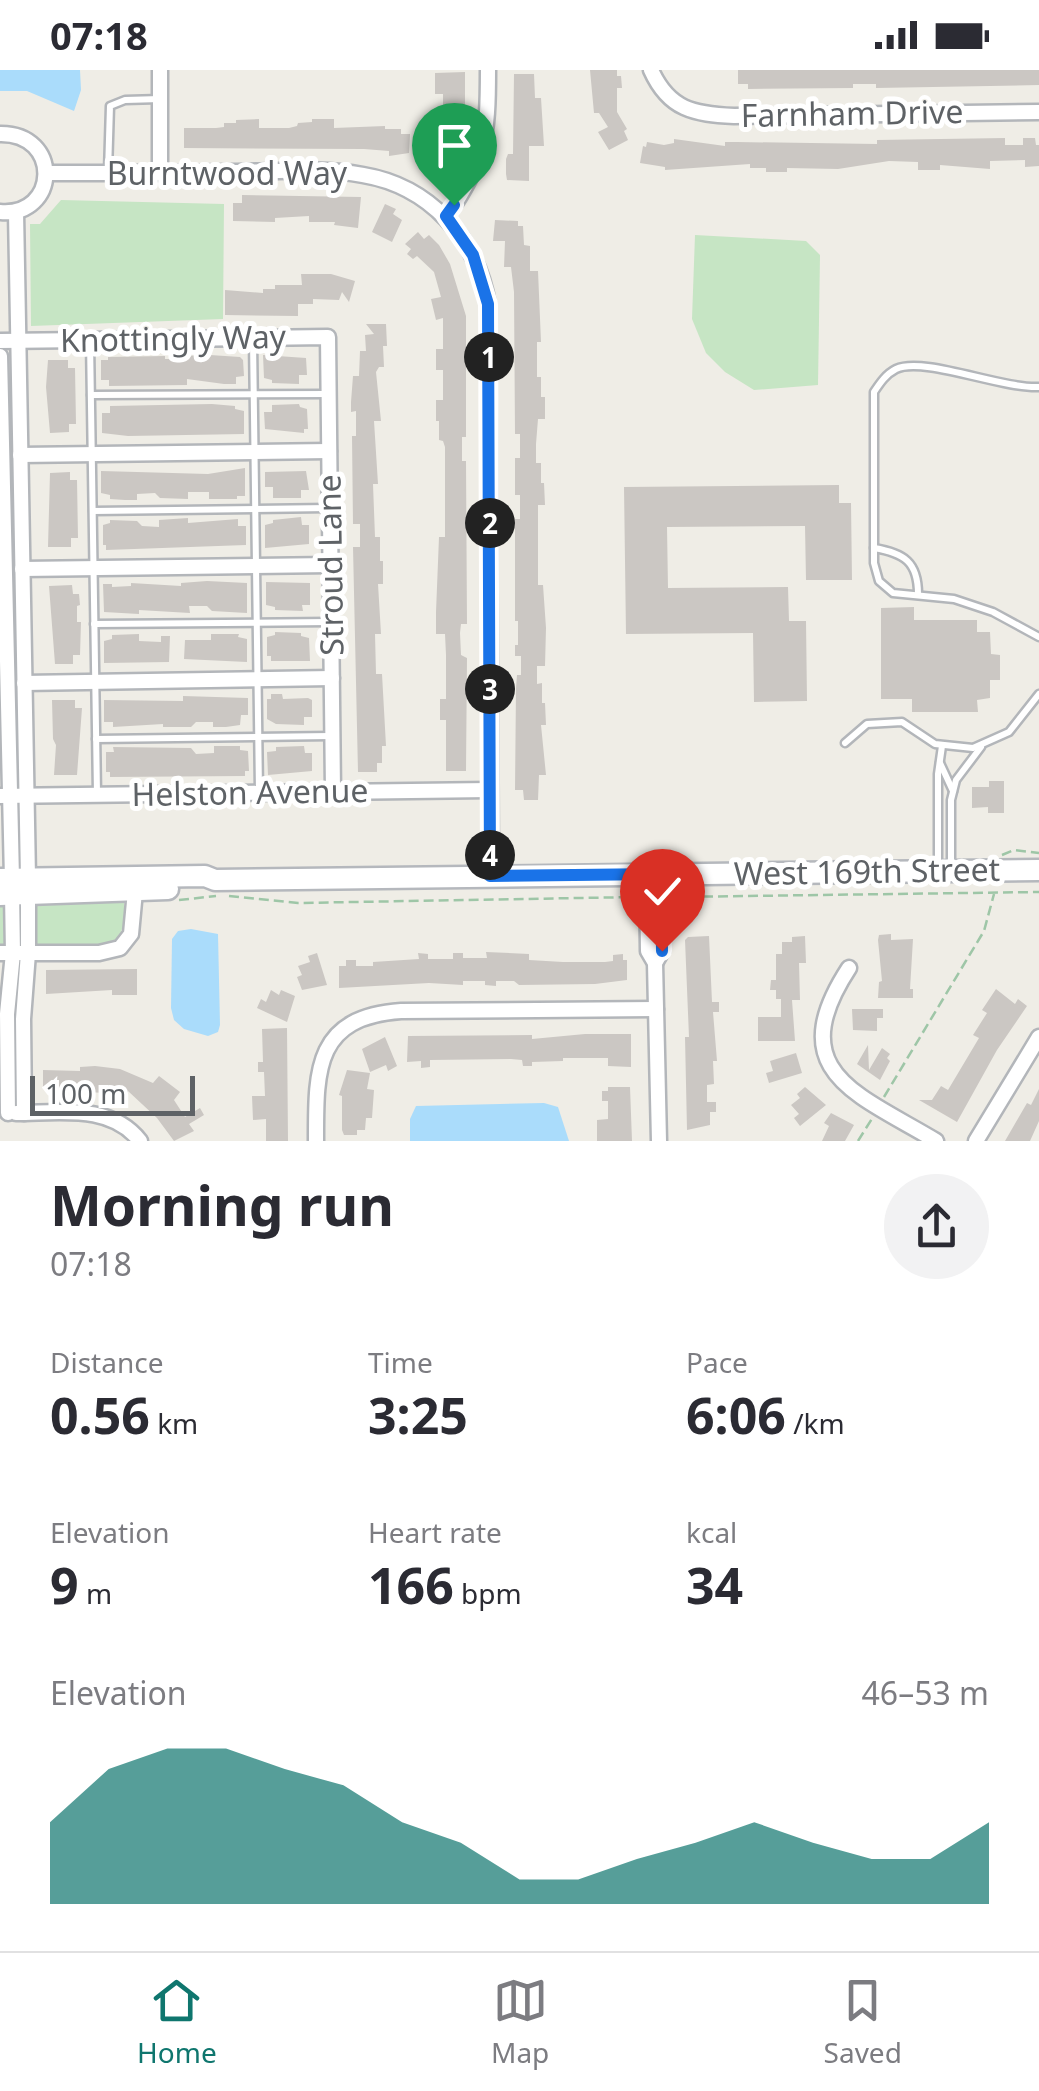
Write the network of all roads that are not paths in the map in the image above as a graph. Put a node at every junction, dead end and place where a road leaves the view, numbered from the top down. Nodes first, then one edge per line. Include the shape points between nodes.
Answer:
1 (160, 70) edge
2 (488, 70) edge
3 (651, 70) edge
4 (160, 99) junction
5 (1039, 112) edge
6 (0, 134) edge
7 (108, 173) junction
8 (160, 173) junction
9 (46, 174) junction
10 (8, 212) edge
11 (446, 216) junction
12 (253, 338) junction
13 (328, 338) joint
14 (90, 340) junction
15 (0, 341) edge
16 (18, 341) junction
17 (0, 356) edge
18 (1039, 387) edge
19 (254, 394) junction
20 (329, 394) junction
21 (91, 395) junction
22 (330, 451) junction
23 (254, 452) junction
24 (92, 454) junction
25 (1, 455) edge
26 (20, 455) junction
27 (330, 508) junction
28 (255, 509) junction
29 (93, 511) junction
30 (874, 548) junction
31 (331, 565) junction
32 (256, 566) junction
33 (94, 568) junction
34 (22, 569) junction
35 (5, 570) junction
36 (918, 594) junction
37 (331, 622) junction
38 (257, 623) junction
39 (94, 624) junction
40 (1039, 638) edge
41 (332, 678) junction
42 (258, 679) junction
43 (95, 682) junction
44 (4, 683) edge
45 (24, 683) junction
46 (1039, 694) edge
47 (259, 736) junction
48 (332, 736) junction
49 (96, 738) junction
50 (845, 743) dead end
51 (983, 745) junction
52 (942, 746) junction
53 (940, 762) junction
54 (490, 790) junction
55 (953, 791) junction
56 (333, 792) junction
57 (259, 793) junction
58 (97, 795) junction
59 (12, 796) edge
60 (1039, 870) edge
61 (945, 871) junction
62 (654, 874) junction
63 (490, 876) junction
64 (215, 880) junction
65 (13, 886) edge
66 (134, 891) junction
67 (14, 953) edge
68 (848, 968) dead end
69 (656, 1008) junction
70 (1039, 1037) edge
71 (11, 1113) edge
72 (140, 1141) edge
73 (316, 1141) edge
74 (660, 1141) edge
75 (936, 1141) edge
76 (976, 1141) edge

1 - 4 street
2 - 11 street via 484,145
3 - 5 street, Farnham Drive via 670,98 697,114
4 - 7 lane via 110,106
4 - 8 street
6 - 9 street via 32,144
7 - 8 street, Burntwood Way
7 - 9 street, Burntwood Way
8 - 11 street, Burntwood Way via 361,174 411,191
9 - 10 street via 38,198
10 - 16 street
11 - 54 street, Burntwood Way via 473,255 488,304
12 - 13 street, Knottingly Way
12 - 14 street, Knottingly Way
12 - 19 lane
13 - 20 street, Stroud Lane
14 - 16 street, Knottingly Way
14 - 21 lane
15 - 16 street, Knottingly Way
16 - 26 street
17 - 25 street
18 - 30 lane via 918,366 898,368 883,379 874,392
19 - 20 lane
19 - 21 lane
19 - 23 lane
20 - 22 street, Stroud Lane
21 - 24 lane
22 - 23 street
22 - 27 street, Stroud Lane
23 - 24 street
23 - 28 lane
24 - 26 street
24 - 29 lane
25 - 26 lane
25 - 35 street
26 - 34 street
27 - 28 lane
27 - 31 street, Stroud Lane
28 - 29 lane
28 - 32 lane
29 - 33 lane
30 - 36 lane via 909,562 918,575
30 - 36 lane via 879,580 893,593
31 - 32 street
31 - 37 street, Stroud Lane
32 - 33 street
32 - 38 lane
33 - 34 street
33 - 39 lane
34 - 35 lane
34 - 45 street
35 - 44 street
36 - 40 lane via 993,612
37 - 38 lane
37 - 41 street, Stroud Lane
38 - 39 lane
38 - 42 lane
39 - 43 lane
41 - 42 street
41 - 48 street, Stroud Lane
42 - 43 street
42 - 47 lane
43 - 45 street
43 - 49 lane
44 - 45 lane
44 - 59 street
45 - 59 street
46 - 51 lane via 1008,732
47 - 48 lane
47 - 49 lane
47 - 57 lane
48 - 56 street, Stroud Lane
49 - 58 lane
50 - 52 lane via 872,722 902,722
51 - 52 lane
51 - 55 lane
52 - 53 lane
53 - 55 lane
53 - 61 lane
54 - 56 street, Helston Avenue
54 - 63 street, Burntwood Way
55 - 61 lane
56 - 57 street, Helston Avenue
57 - 58 street, Helston Avenue
58 - 59 street, Helston Avenue
59 - 65 street
60 - 61 street, West 169th Street
61 - 62 street, West 169th Street
62 - 63 street, West 169th Street
62 - 69 street via 648,951
63 - 64 street, West 169th Street
64 - 65 street, West 169th Street
64 - 66 street, West 169th Street
65 - 66 street, West 169th Street
65 - 67 street
66 - 67 street via 130,934 120,948
67 - 71 street via 7,1014
68 - 75 street via 829,998 824,1054 844,1086
69 - 73 street via 382,1012 350,1023 321,1058
69 - 74 street
70 - 76 street
71 - 72 street via 93,1113 114,1119

